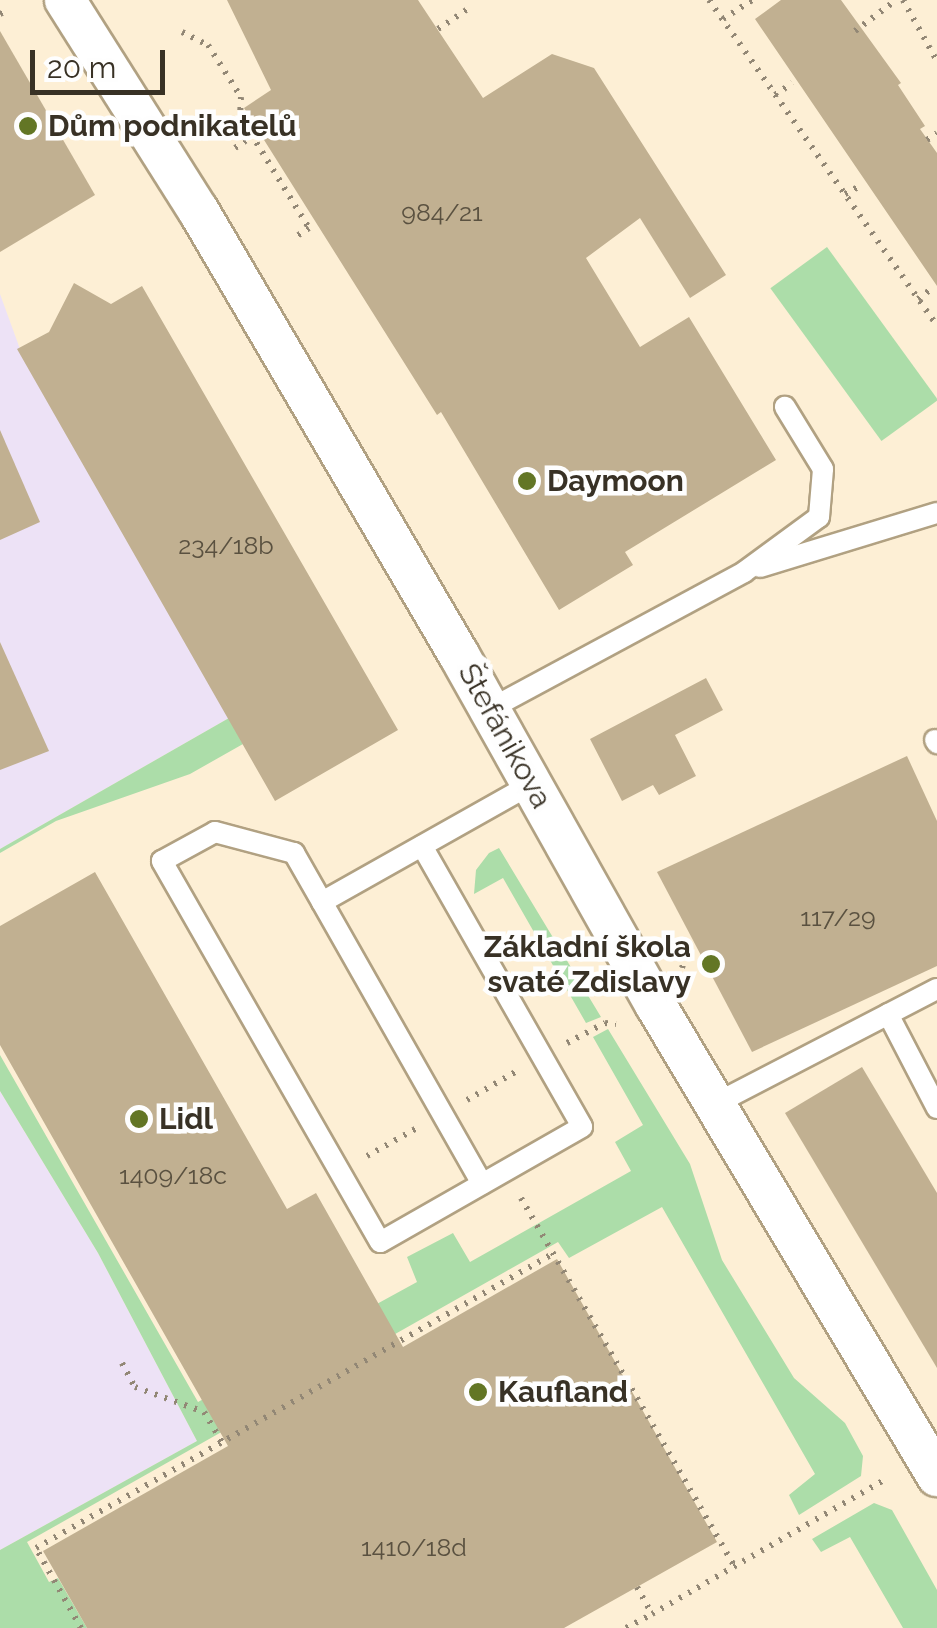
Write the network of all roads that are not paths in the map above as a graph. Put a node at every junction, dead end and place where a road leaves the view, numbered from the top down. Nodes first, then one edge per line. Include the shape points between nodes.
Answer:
1 (65, 0) edge
2 (785, 406) dead end
3 (937, 513) edge
4 (744, 572) junction
5 (490, 710) junction
6 (531, 784) junction
7 (422, 846) junction
8 (322, 902) junction
9 (937, 988) edge
10 (888, 1014) junction
11 (715, 1104) junction
12 (937, 1108) edge
13 (482, 1184) junction
14 (937, 1476) edge

1 - 5 street, Štefánikova via 191,198
2 - 4 lane via 823,469 819,517
3 - 4 lane
4 - 5 lane
5 - 6 street, Štefánikova
6 - 7 lane
6 - 11 street, Štefánikova
7 - 8 lane
7 - 13 lane via 582,1127
8 - 13 lane
8 - 13 lane via 294,853 215,832 162,861 380,1242
9 - 10 lane
10 - 11 lane
10 - 12 lane
11 - 14 street, Štefánikova

